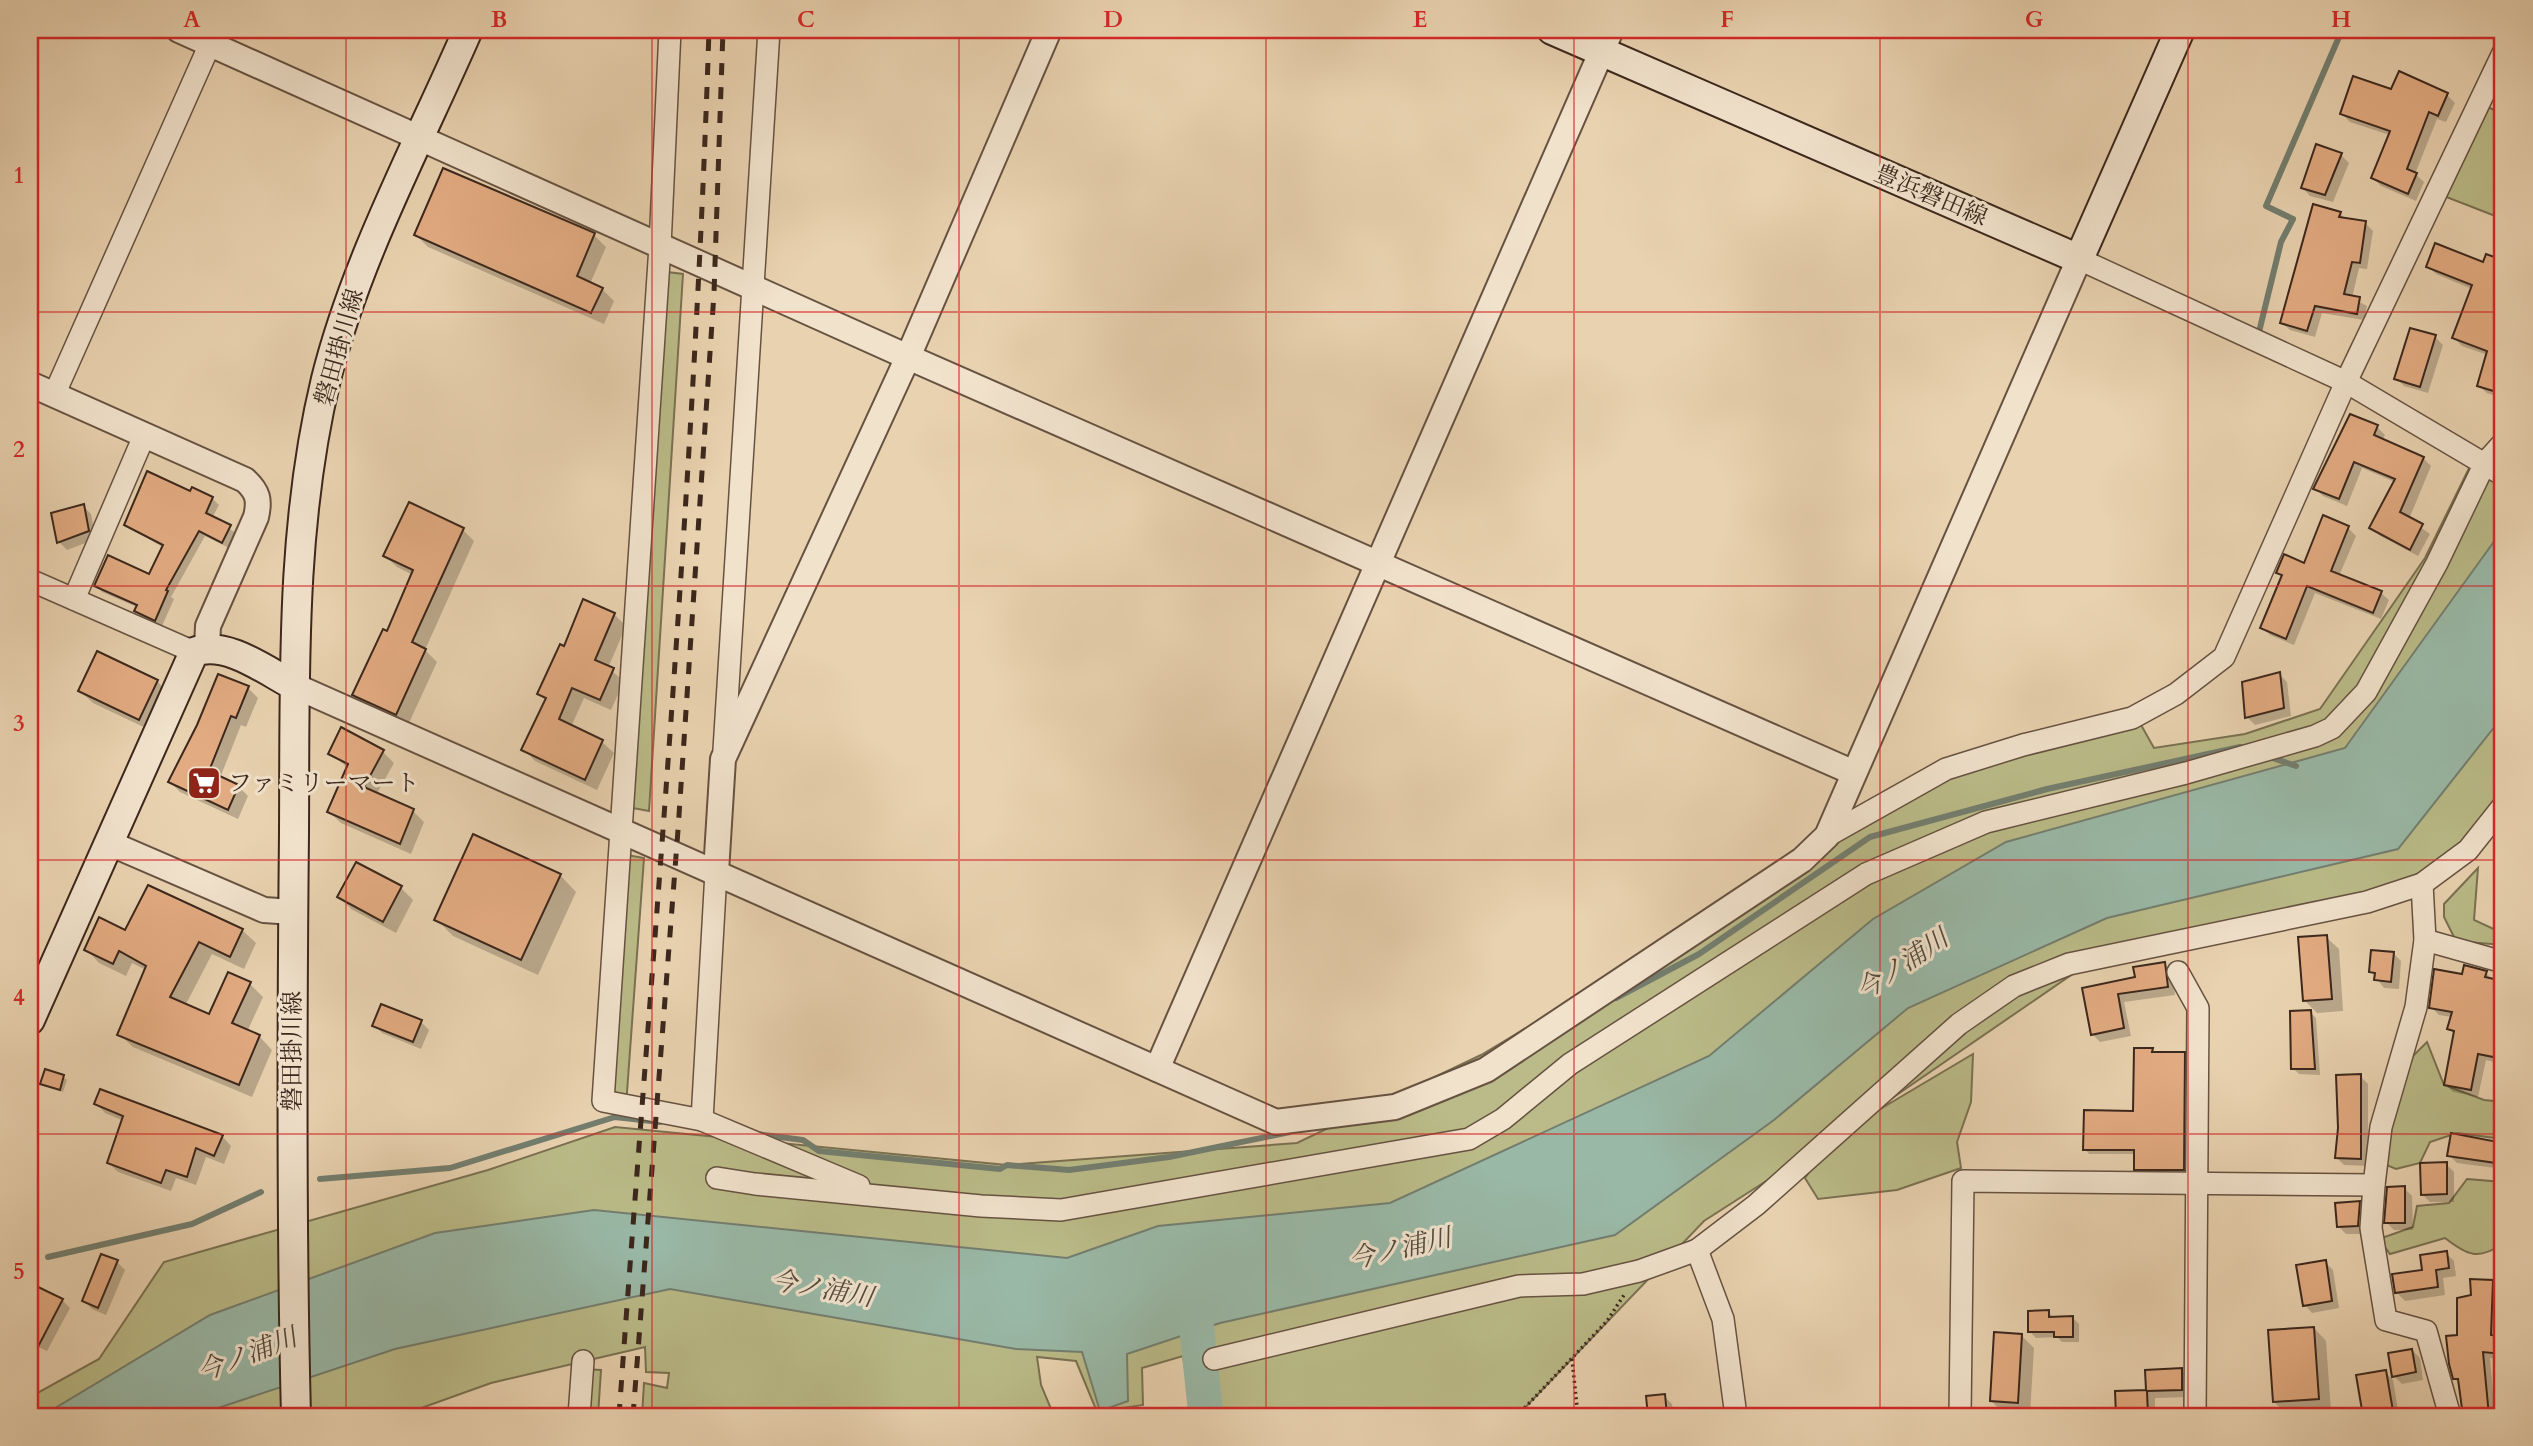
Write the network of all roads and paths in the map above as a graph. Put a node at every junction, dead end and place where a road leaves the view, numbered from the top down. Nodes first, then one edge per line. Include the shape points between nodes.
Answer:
1 (179, 30) edge
2 (468, 30) edge
3 (670, 30) edge
4 (769, 30) edge
5 (1049, 30) edge
6 (1552, 30) edge
7 (2180, 30) edge
8 (213, 37) edge
9 (1606, 41) edge
10 (2503, 53) edge
11 (421, 138) junction
12 (660, 246) junction
13 (2079, 259) junction
14 (755, 288) junction
15 (908, 356) junction
16 (2346, 382) junction
17 (30, 384) edge
18 (54, 395) junction
19 (144, 436) junction
20 (2503, 443) edge
21 (2485, 463) junction
22 (2503, 475) edge
23 (1377, 562) junction
24 (30, 580) edge
25 (74, 599) junction
26 (201, 650) junction
27 (295, 686) junction
28 (723, 759) junction
29 (1852, 772) junction
30 (2503, 806) edge
31 (620, 831) junction
32 (1827, 836) junction
33 (109, 843) junction
34 (716, 872) junction
35 (2422, 884) junction
36 (293, 912) junction
37 (2425, 940) junction
38 (2503, 962) edge
39 (2178, 972) dead end
40 (30, 1020) edge
41 (1157, 1069) junction
42 (702, 1120) junction
43 (717, 1178) dead end
44 (2197, 1184) junction
45 (2374, 1185) junction
46 (880, 1195) junction
47 (1697, 1250) junction
48 (1639, 1271) junction
49 (1214, 1359) dead end
50 (1572, 1359) junction
51 (583, 1361) dead end
52 (296, 1416) edge
53 (579, 1416) edge
54 (1517, 1416) edge
55 (1578, 1416) edge
56 (1736, 1416) edge
57 (1960, 1416) edge
58 (2195, 1416) edge
59 (2450, 1416) edge

1 - 8 street
2 - 11 main road, 磐田掛川線
3 - 12 street
4 - 14 street
5 - 15 street
6 - 9 main road, 豊浜磐田線
7 - 13 main road
8 - 11 street
8 - 18 street
9 - 13 main road, 豊浜磐田線
9 - 23 street
10 - 16 street
11 - 12 street
11 - 27 main road, 磐田掛川線 via 362,270 326,382 296,571
12 - 14 street
12 - 31 street
13 - 16 street
13 - 29 street
14 - 15 street
14 - 28 street
15 - 23 street
15 - 28 street
16 - 21 street
16 - 32 street via 2224,657 2176,694 2132,718 1946,769
17 - 18 street
18 - 19 street
19 - 25 street
19 - 26 street via 245,480 260,502
20 - 21 street
21 - 22 street
21 - 46 street via 2437,563 2366,692 2332,728 2186,773 1986,822 1866,874 1570,1064 1503,1119 1469,1139 1061,1210
23 - 29 street
23 - 41 street
24 - 25 street
25 - 26 street
26 - 27 main road via 229,652
26 - 33 main road
27 - 31 street
27 - 36 main road, 磐田掛川線
28 - 34 street
29 - 32 street
30 - 35 street via 2468,849
31 - 34 street
31 - 42 street via 603,1101
32 - 41 street via 1802,860 1535,1040 1486,1070 1395,1107 1276,1122
33 - 36 street via 264,910
33 - 40 main road
34 - 41 street
34 - 42 street
35 - 37 street
35 - 47 street via 2367,902 2069,964 2014,986 1959,1024 1776,1188
36 - 52 main road, 磐田掛川線 via 291,1241
37 - 38 street
37 - 45 street via 2416,1007 2381,1127
39 - 44 street via 2198,1008
42 - 46 street
43 - 46 street
44 - 45 street
44 - 57 street via 1963,1181
44 - 58 street
45 - 59 street via 2371,1228 2386,1320 2426,1331
47 - 48 street
47 - 56 street via 1723,1319
48 - 49 street via 1583,1284 1519,1286
48 - 50 path via 1607,1321
50 - 54 path
50 - 55 path
51 - 53 street

